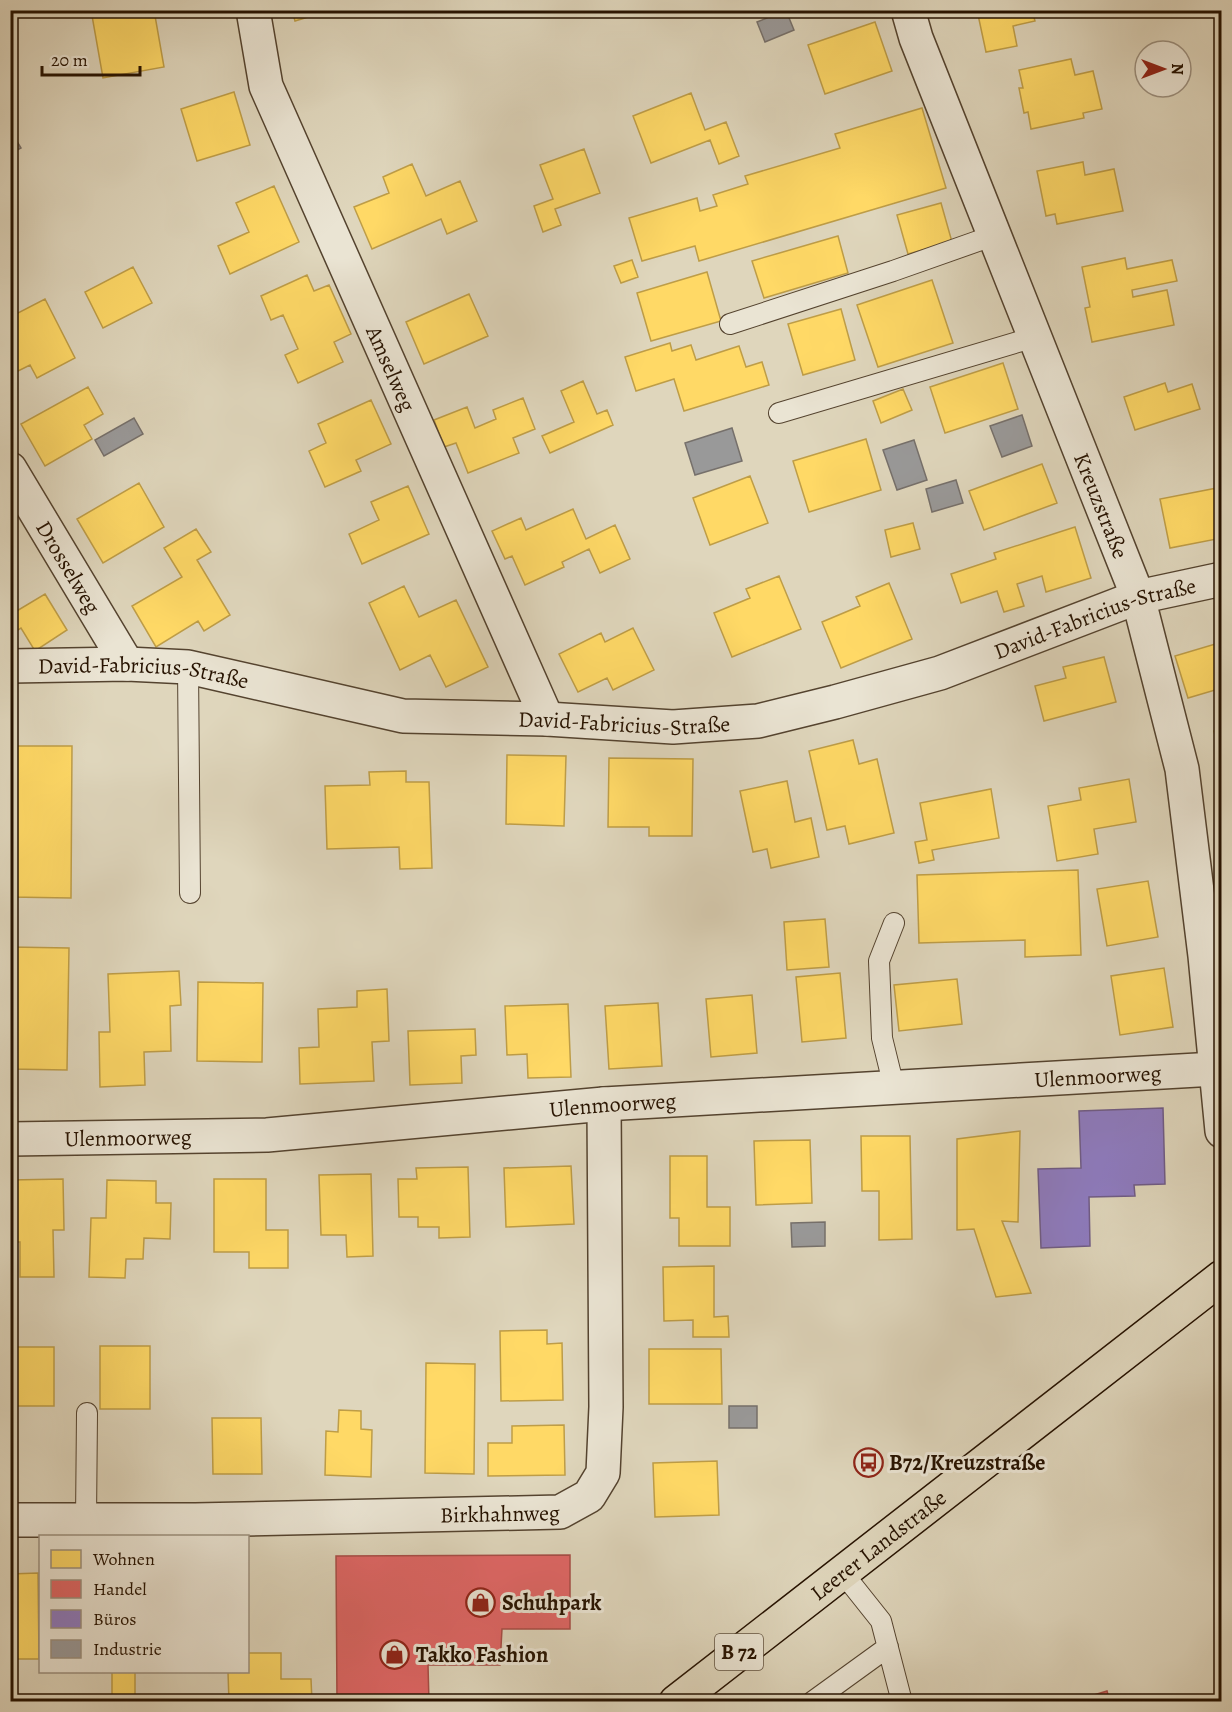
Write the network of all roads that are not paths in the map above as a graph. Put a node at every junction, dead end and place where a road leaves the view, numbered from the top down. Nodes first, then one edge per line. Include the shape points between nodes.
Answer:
1 (253, 10) edge
2 (908, 10) edge
3 (995, 235) junction
4 (730, 324) dead end
5 (1035, 337) junction
6 (779, 412) dead end
7 (10, 469) edge
8 (1221, 579) edge
9 (1138, 597) junction
10 (127, 664) junction
11 (10, 666) edge
12 (188, 667) junction
13 (547, 719) junction
14 (190, 894) dead end
15 (894, 923) dead end
16 (1215, 1069) junction
17 (894, 1087) junction
18 (604, 1104) junction
19 (1221, 1131) edge
20 (10, 1139) edge
21 (1221, 1277) edge
22 (87, 1413) dead end
23 (10, 1520) edge
24 (86, 1520) junction
25 (842, 1572) junction
26 (888, 1647) junction
27 (676, 1701) edge
28 (812, 1701) edge
29 (902, 1701) edge

1 - 13 street, Amselweg via 266,86
2 - 3 street, Kreuzstraße
3 - 4 lane
3 - 5 street, Kreuzstraße
5 - 6 lane
5 - 9 street, Kreuzstraße
7 - 10 street, Drosselweg
8 - 9 street, David-Fabricius-Straße
9 - 13 street, David-Fabricius-Straße via 940,673 758,720 673,727
9 - 16 street, Kreuzstraße via 1182,768
10 - 11 street, David-Fabricius-Straße
10 - 12 street, David-Fabricius-Straße
12 - 13 street, David-Fabricius-Straße via 403,716
12 - 14 lane
15 - 17 lane via 879,961 882,1038
16 - 17 street, Ulenmoorweg
16 - 19 street, Kreuzstraße
17 - 18 street, Ulenmoorweg
18 - 20 street, Ulenmoorweg via 267,1135
18 - 24 street, Birkhahnweg via 606,1407 603,1473 589,1496 560,1512
21 - 25 main road, Leerer Landstraße / B 72
22 - 24 lane
23 - 24 street, Birkhahnweg
25 - 26 lane via 881,1621
25 - 27 main road, Leerer Landstraße / B 72
26 - 28 lane
26 - 29 lane

